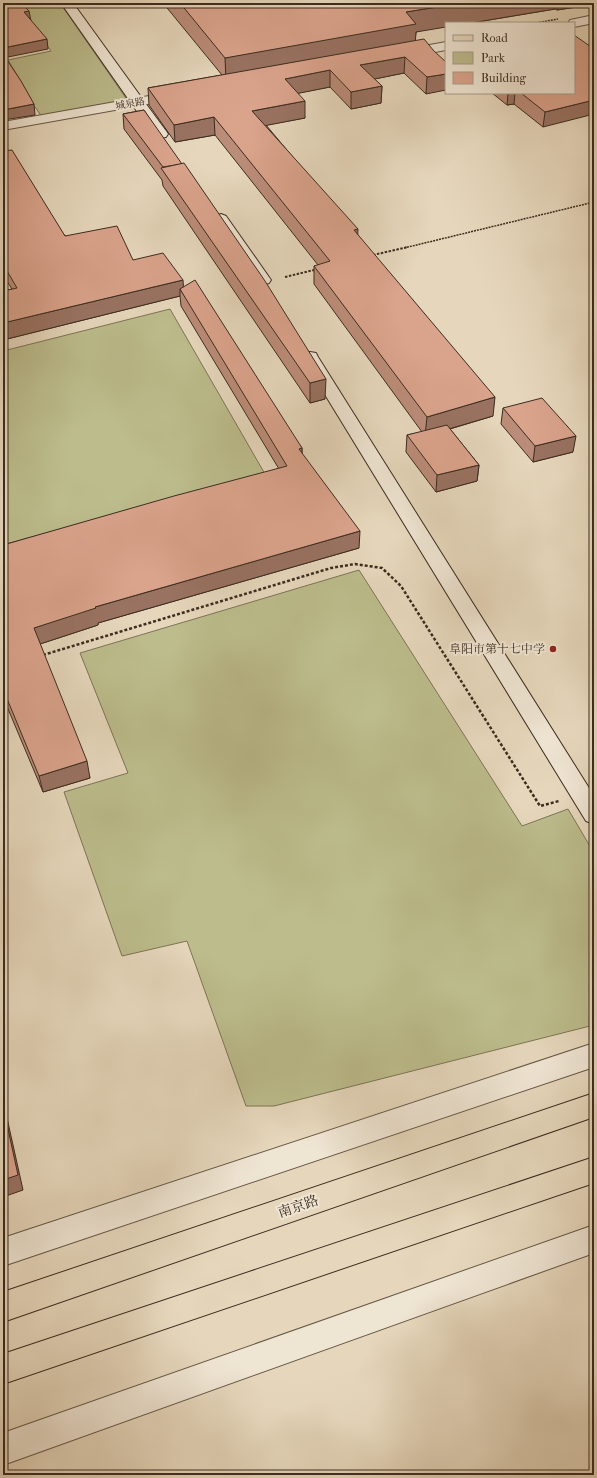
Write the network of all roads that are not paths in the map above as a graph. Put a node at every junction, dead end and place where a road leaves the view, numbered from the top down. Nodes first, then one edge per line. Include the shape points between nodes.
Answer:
1 (67, 3) edge
2 (594, 19) edge
3 (575, 23) edge
4 (445, 46) edge
5 (392, 56) edge
6 (190, 92) edge
7 (3, 126) edge
8 (168, 145) edge
9 (214, 208) edge
10 (270, 293) edge
11 (300, 340) edge
12 (594, 815) edge
13 (594, 1055) edge
14 (594, 1105) edge
15 (594, 1170) edge
16 (594, 1239) edge
17 (3, 1252) edge
18 (3, 1307) edge
19 (3, 1369) edge
20 (3, 1449) edge

1 - 8 main road
2 - 3 main road
4 - 5 main road
6 - 7 main road, 城泉路
9 - 10 main road
11 - 12 main road
13 - 17 main road
14 - 18 main road, 南京路
15 - 19 main road
16 - 20 main road

